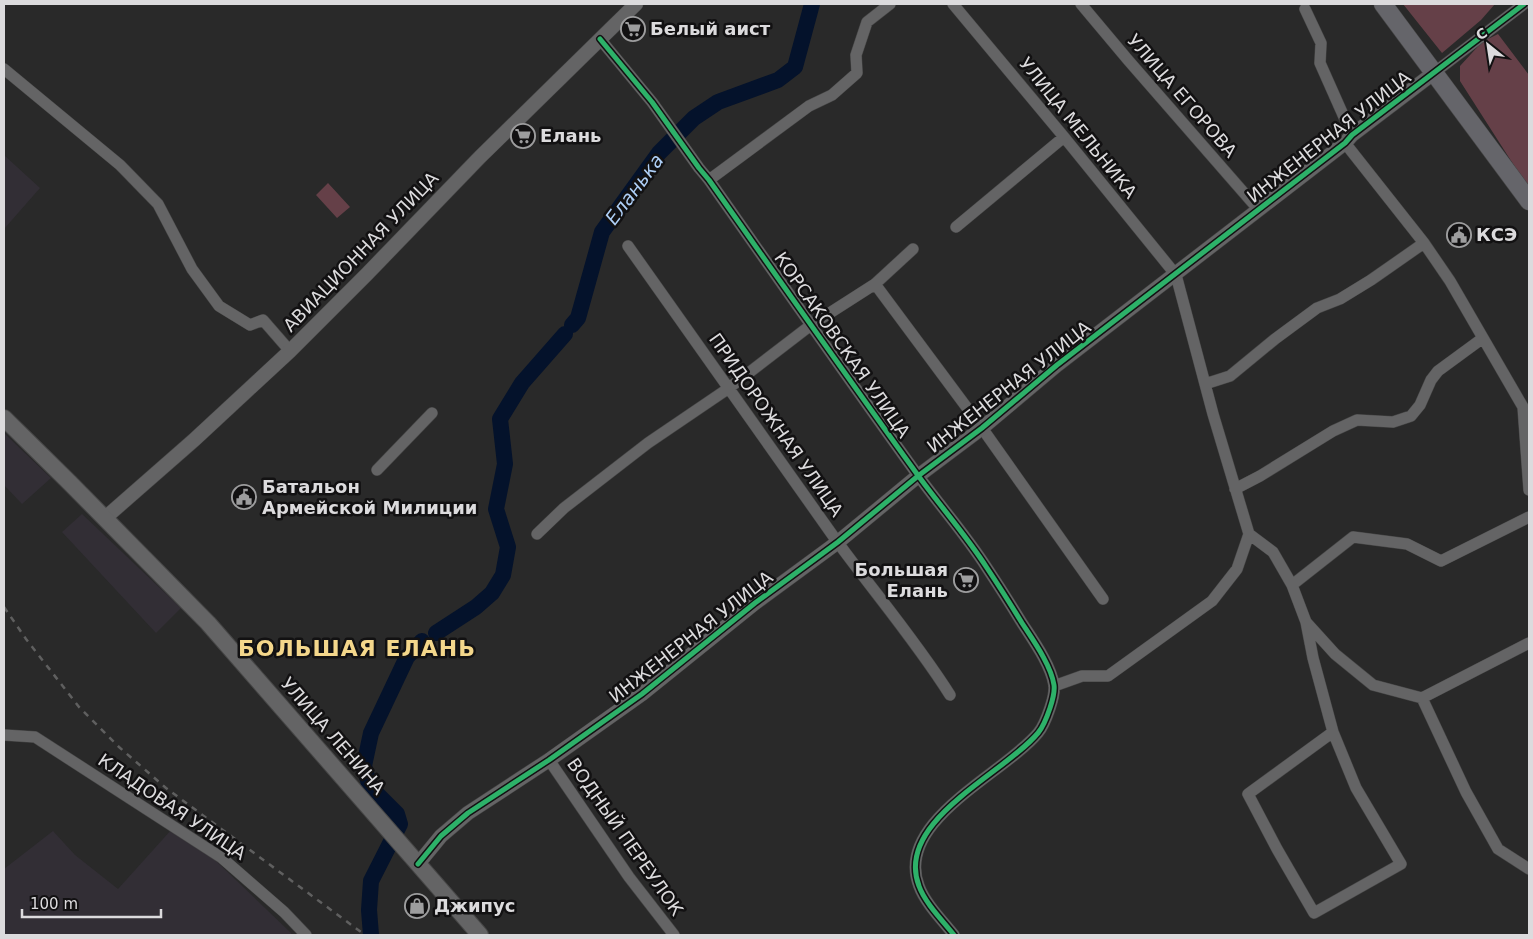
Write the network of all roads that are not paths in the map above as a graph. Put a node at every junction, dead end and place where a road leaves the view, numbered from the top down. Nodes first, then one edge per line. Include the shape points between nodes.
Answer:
1 (636, 4) edge
2 (890, 4) edge
3 (953, 4) edge
4 (1081, 4) edge
5 (1384, 4) edge
6 (1524, 4) edge
7 (1305, 9) dead end
8 (600, 40) junction
9 (4, 69) edge
10 (1435, 72) junction
11 (1064, 137) junction
12 (1348, 139) junction
13 (709, 180) junction
14 (1529, 200) edge
15 (1258, 209) junction
16 (956, 227) dead end
17 (1424, 243) junction
18 (628, 246) dead end
19 (913, 249) dead end
20 (1176, 274) junction
21 (875, 284) junction
22 (811, 325) junction
23 (1483, 338) junction
24 (290, 351) junction
25 (1205, 384) junction
26 (729, 388) junction
27 (432, 413) dead end
28 (4, 418) edge
29 (982, 428) junction
30 (377, 470) dead end
31 (918, 476) junction
32 (1236, 489) junction
33 (1529, 490) edge
34 (1529, 517) edge
35 (105, 518) junction
36 (537, 534) dead end
37 (1249, 534) junction
38 (838, 542) junction
39 (1292, 585) junction
40 (1103, 599) dead end
41 (1306, 622) junction
42 (1529, 643) edge
43 (1054, 686) junction
44 (950, 696) dead end
45 (1422, 698) junction
46 (1333, 732) junction
47 (4, 735) edge
48 (549, 760) junction
49 (418, 864) junction
50 (1529, 869) edge
51 (306, 935) edge
52 (480, 935) edge
53 (674, 935) edge
54 (954, 935) edge

1 - 8 street, АВИАЦИОННАЯ УЛИЦА
2 - 13 street via 867,22 856,55 857,73 832,95 808,106
3 - 11 street, УЛИЦА МЕЛЬНИКА
4 - 15 street, УЛИЦА ЕГОРОВА
5 - 10 main road
6 - 10 street, ИНЖЕНЕРНАЯ УЛИЦА
7 - 12 street via 1321,43 1320,63
8 - 13 street, КОРСАКОВСКАЯ УЛИЦА via 659,111
8 - 24 street, АВИАЦИОННАЯ УЛИЦА
9 - 24 street via 120,165 158,204 192,269 219,306 250,325 263,320
10 - 12 street, ИНЖЕНЕРНАЯ УЛИЦА
10 - 14 main road
11 - 16 street
11 - 20 street, УЛИЦА МЕЛЬНИКА
12 - 15 street, ИНЖЕНЕРНАЯ УЛИЦА
12 - 17 street
13 - 22 street, КОРСАКОВСКАЯ УЛИЦА
15 - 20 street, ИНЖЕНЕРНАЯ УЛИЦА
17 - 23 street
17 - 25 street via 1371,280 1317,308 1230,376
18 - 26 street, ПРИДОРОЖНАЯ УЛИЦА
19 - 21 street
20 - 25 street
20 - 29 street, ИНЖЕНЕРНАЯ УЛИЦА
21 - 22 street
21 - 29 street
22 - 26 street
22 - 31 street, КОРСАКОВСКАЯ УЛИЦА
23 - 32 street via 1438,371 1420,405 1410,416 1393,422 1357,420 1332,431
23 - 33 street via 1523,407
24 - 35 street, АВИАЦИОННАЯ УЛИЦА
25 - 32 street
26 - 36 street via 648,442 564,508
26 - 38 street, ПРИДОРОЖНАЯ УЛИЦА
27 - 30 street
28 - 35 main road, УЛИЦА ЛЕНИНА
29 - 31 street, ИНЖЕНЕРНАЯ УЛИЦА
29 - 40 street
31 - 38 street, ИНЖЕНЕРНАЯ УЛИЦА
31 - 43 street, КОРСАКОВСКАЯ УЛИЦА via 986,566 1046,662
32 - 37 street
34 - 39 street via 1441,561 1407,544 1353,537
35 - 49 main road, УЛИЦА ЛЕНИНА via 208,623
37 - 39 street via 1272,552
37 - 43 street via 1236,569 1212,601 1108,676 1082,676
38 - 44 street, ПРИДОРОЖНАЯ УЛИЦА
38 - 48 street, ИНЖЕНЕРНАЯ УЛИЦА via 755,603 642,694
39 - 41 street
41 - 45 street via 1335,654 1373,685
41 - 46 street
42 - 45 street
43 - 54 street, КОРСАКОВСКАЯ УЛИЦА via 1049,711 1039,732 945,811 928,829 920,844 916,865 918,884
45 - 50 street via 1466,792 1498,849
46 - 46 street via 1356,788 1401,864 1314,913 1248,794
47 - 51 street, КЛАДОВАЯ УЛИЦА via 35,737 222,858
48 - 49 street, ИНЖЕНЕРНАЯ УЛИЦА via 468,813
48 - 53 street, ВОДНЫЙ ПЕРЕУЛОК via 629,877
49 - 52 main road, УЛИЦА ЛЕНИНА

